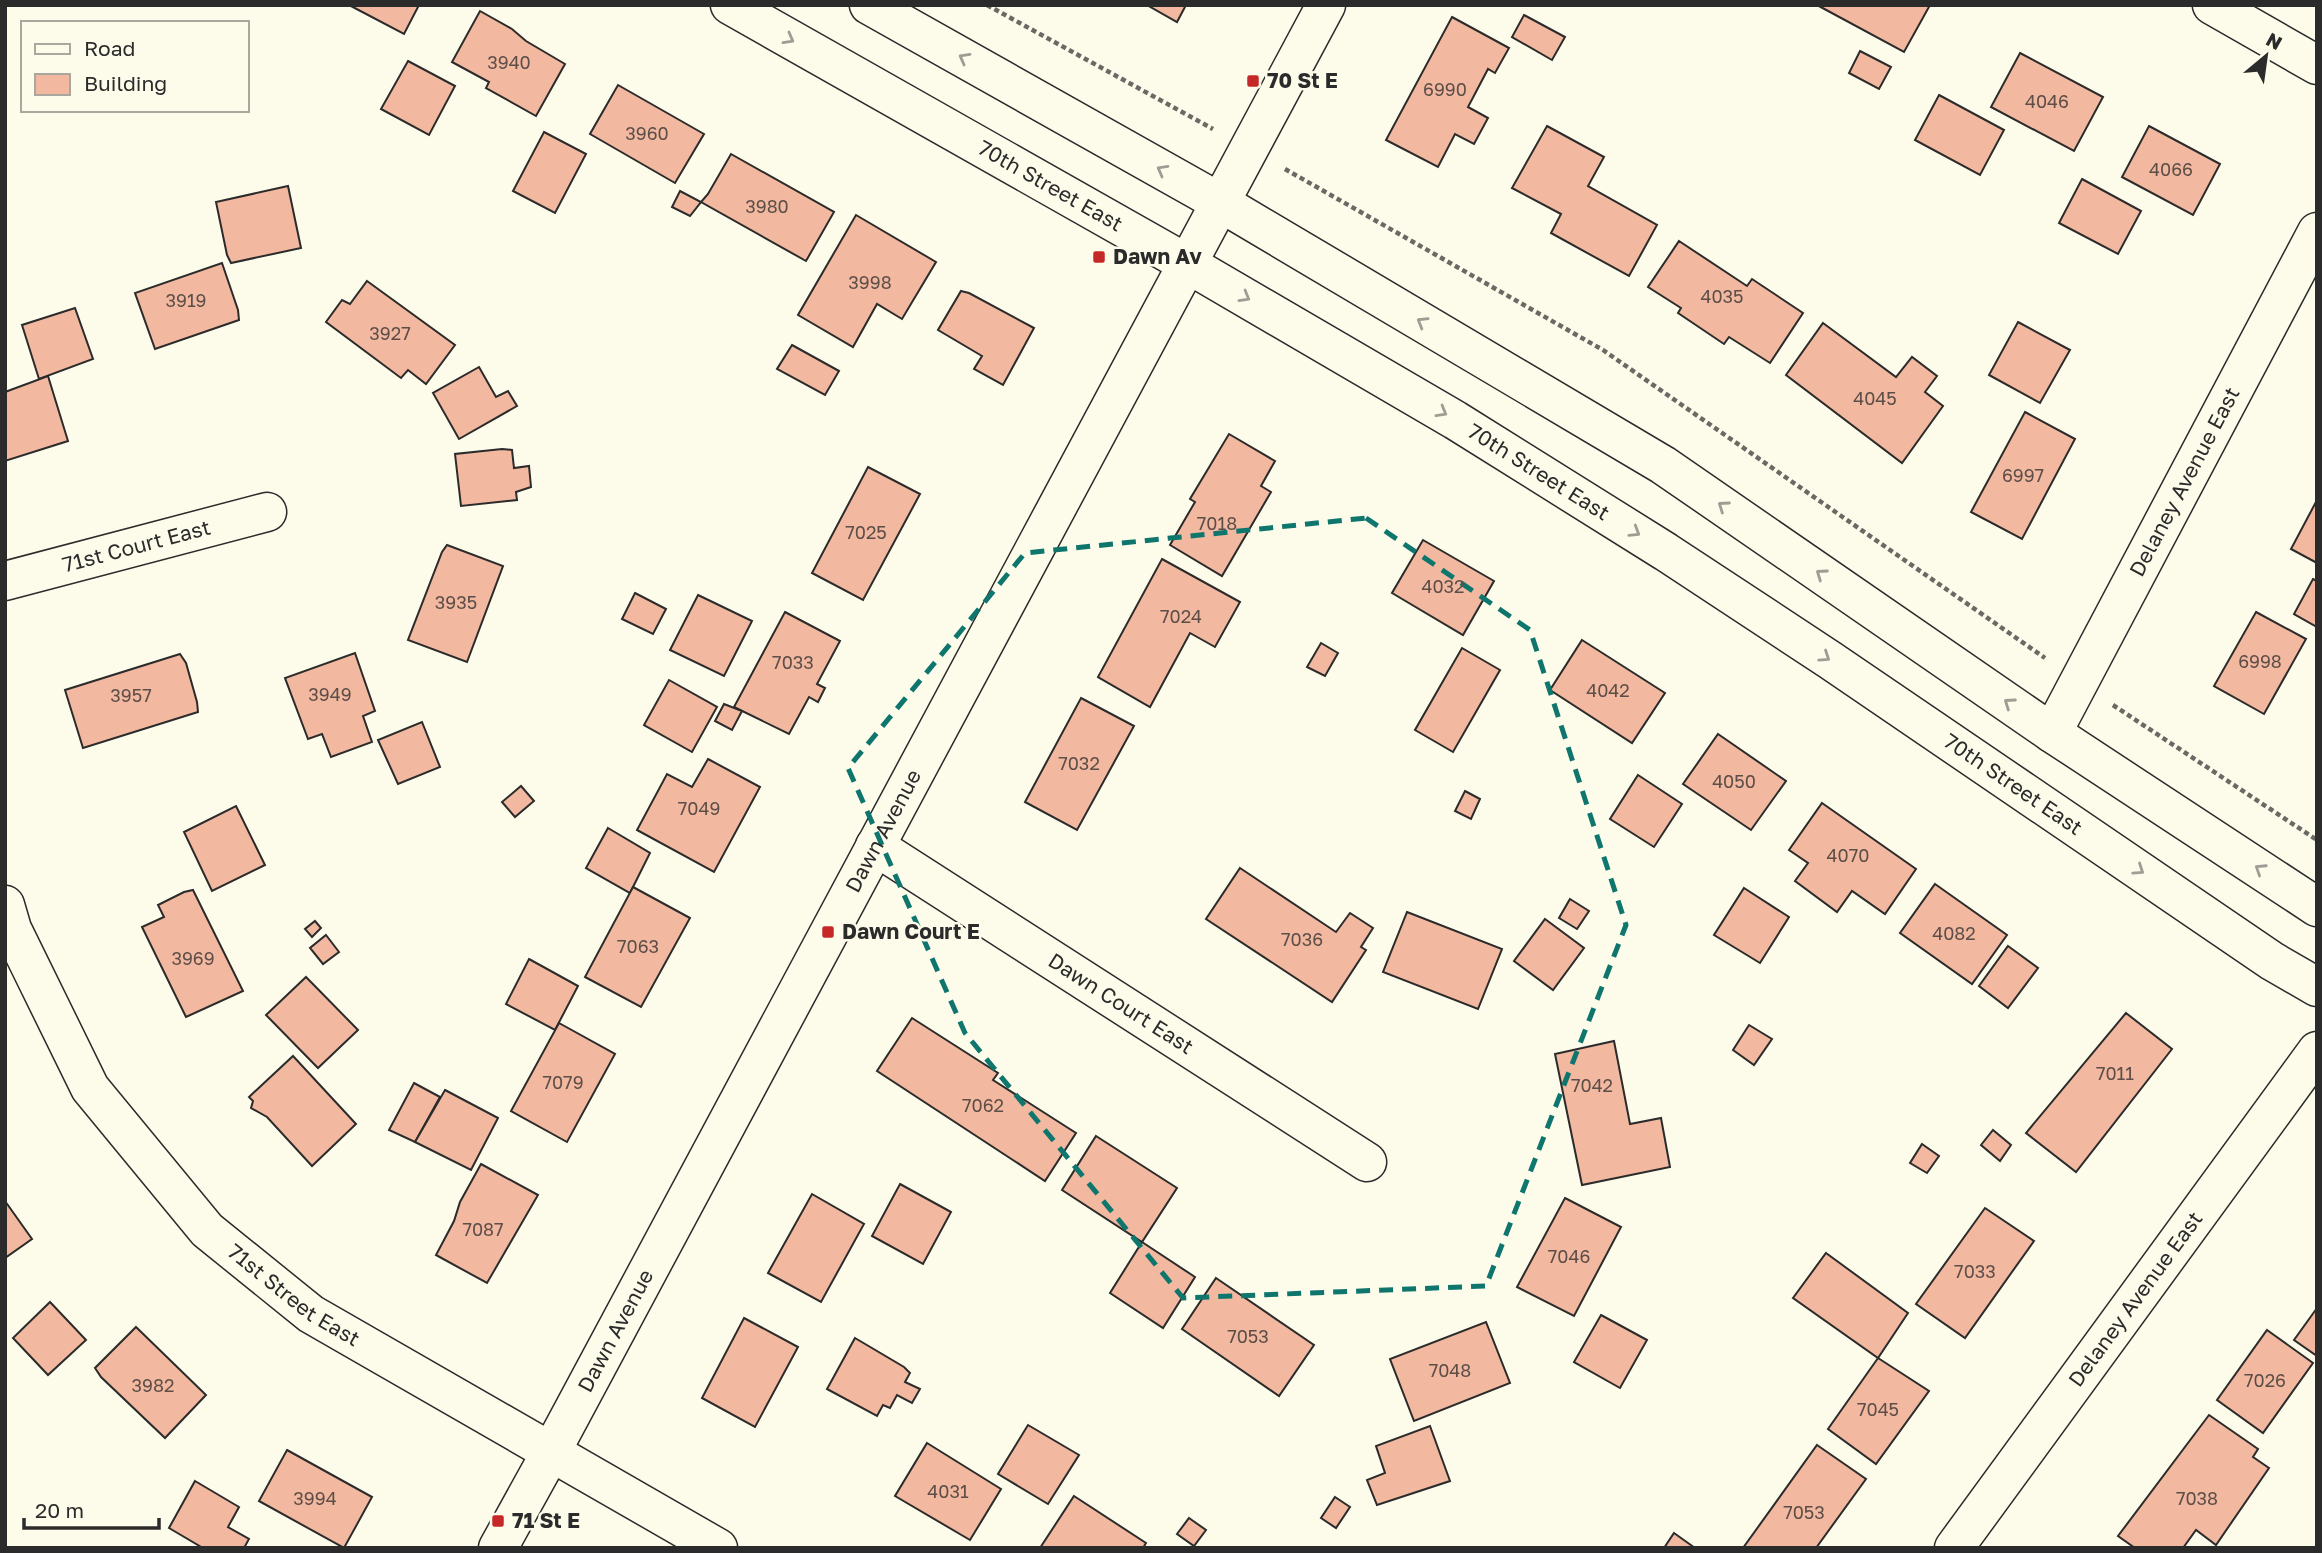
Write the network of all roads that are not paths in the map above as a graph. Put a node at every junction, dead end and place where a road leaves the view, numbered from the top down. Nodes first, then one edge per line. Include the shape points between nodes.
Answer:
1 (730, 5) edge
2 (869, 5) edge
3 (1326, 5) edge
4 (2211, 5) edge
5 (2317, 65) edge
6 (1222, 203) junction
7 (2317, 232) edge
8 (1186, 263) junction
9 (267, 512) dead end
10 (5, 581) edge
11 (2052, 733) junction
12 (875, 846) junction
13 (5, 905) edge
14 (2317, 907) edge
15 (2317, 987) edge
16 (2317, 1051) edge
17 (1367, 1162) dead end
18 (551, 1452) junction
19 (498, 1548) edge
20 (718, 1548) edge
21 (1954, 1548) edge

1 -> 8 street, 70th Street East
6 -> 2 street
3 - 6 street, Dawn Avenue
4 - 5 street
6 - 8 street, Dawn Avenue
11 -> 6 street via 1663,465
7 - 11 street, Delaney Avenue East
8 - 12 street, Dawn Avenue
8 -> 15 street, 70th Street East via 1455,420 1665,552
9 - 10 street, 71st Court East
14 -> 11 street
12 - 17 street, Dawn Court East
12 - 18 street, Dawn Avenue
13 - 18 street, 71st Street East via 12,929 90,1088 207,1230 311,1314
16 - 21 street, Delaney Avenue East
18 - 19 street, Dawn Avenue
18 - 20 street, 71st Street East

